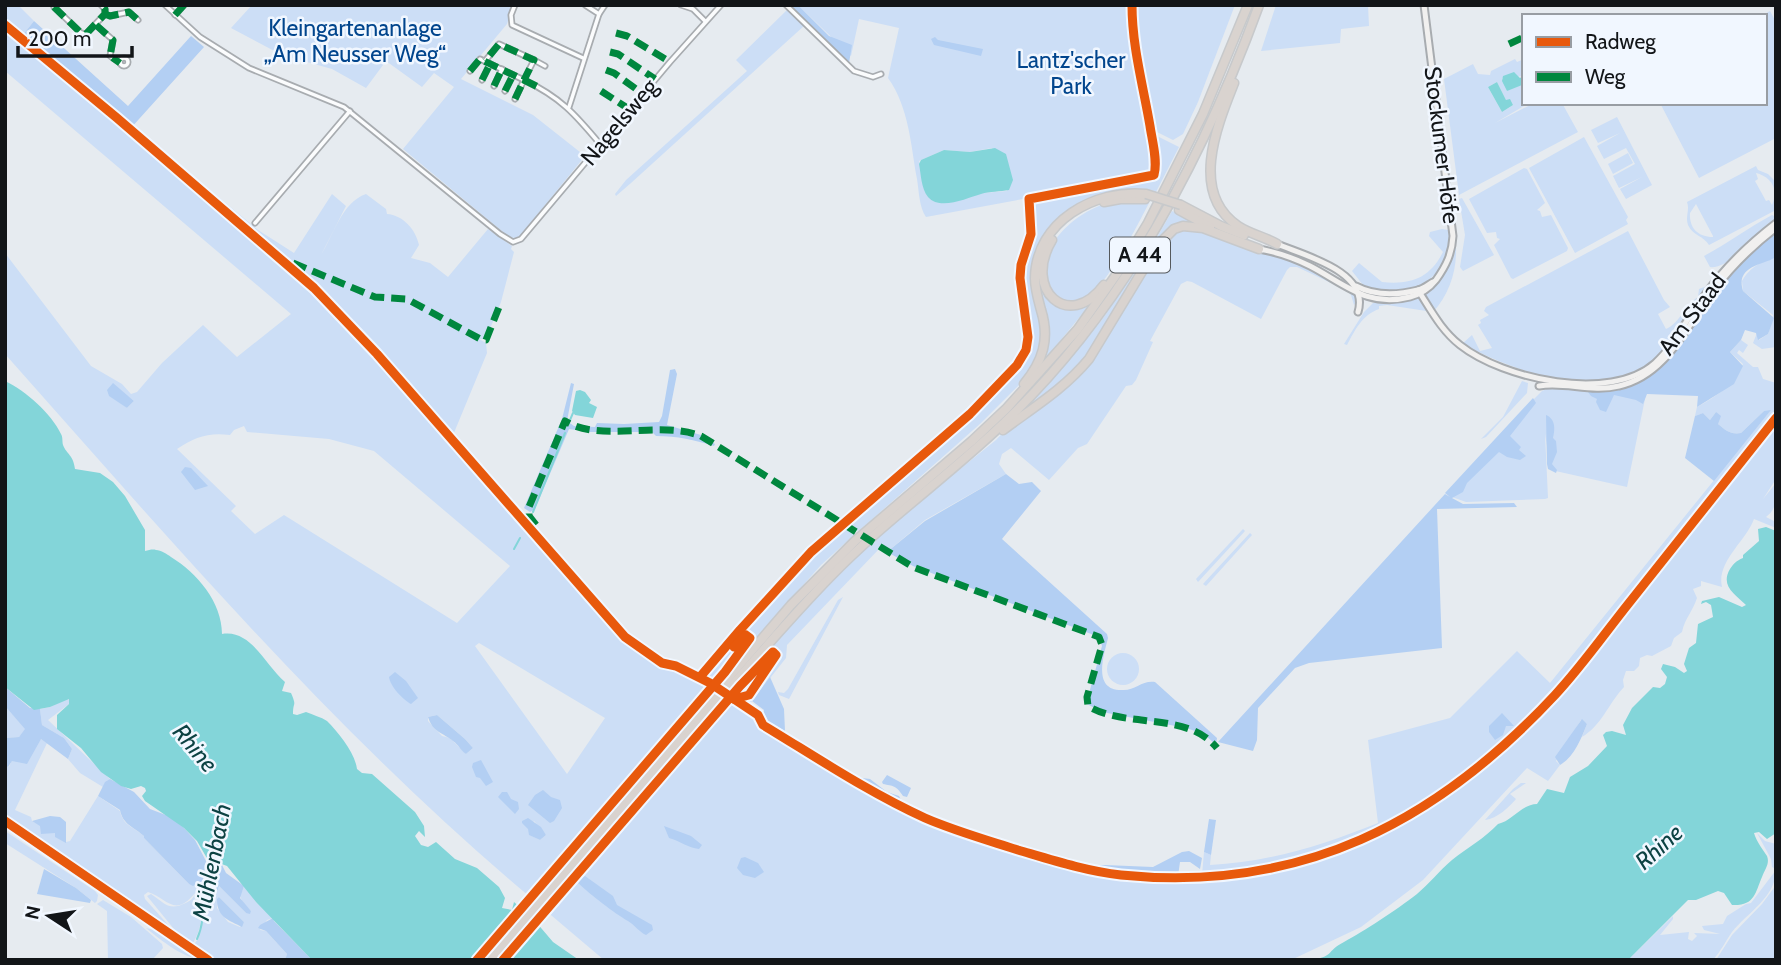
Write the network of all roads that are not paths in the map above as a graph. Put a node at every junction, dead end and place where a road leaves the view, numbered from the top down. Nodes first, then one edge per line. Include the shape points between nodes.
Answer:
1 (101, 5) edge
2 (165, 5) edge
3 (184, 5) edge
4 (515, 5) edge
5 (586, 5) edge
6 (605, 5) edge
7 (681, 5) edge
8 (721, 5) edge
9 (786, 5) edge
10 (1248, 5) edge
11 (1259, 5) edge
12 (1424, 5) edge
13 (54, 7) dead end
14 (105, 14) junction
15 (175, 15) junction
16 (599, 15) junction
17 (138, 20) dead end
18 (705, 21) junction
19 (96, 24) junction
20 (1248, 35) junction
21 (583, 58) junction
22 (534, 60) junction
23 (488, 62) junction
24 (120, 63) dead end
25 (545, 66) dead end
26 (502, 69) junction
27 (470, 71) dead end
28 (881, 74) dead end
29 (513, 75) junction
30 (482, 80) dead end
31 (524, 80) junction
32 (494, 86) dead end
33 (505, 91) dead end
34 (515, 99) dead end
35 (569, 107) junction
36 (350, 111) junction
37 (600, 144) junction
38 (1145, 196) junction
39 (1180, 208) junction
40 (255, 223) dead end
41 (1776, 223) edge
42 (1776, 228) edge
43 (1143, 232) junction
44 (1221, 234) junction
45 (1278, 243) junction
46 (1259, 249) joint
47 (1356, 286) junction
48 (1422, 293) junction
49 (1359, 294) junction
50 (1358, 312) dead end
51 (1539, 386) dead end
52 (989, 425) junction
53 (983, 443) junction
54 (871, 533) junction
55 (732, 679) junction
56 (486, 960) edge
57 (494, 960) edge

1 - 14 street
2 - 15 street
3 - 15 street
4 - 21 street via 510,22 514,26
5 - 16 street
6 - 16 street
7 - 18 street
8 - 18 street, Nagelsweg
9 - 28 street via 855,71 873,77
10 - 43 highway, A 44 via 1203,114
11 - 20 highway, A 44
12 - 48 street, Stockumer Höfe via 1454,236 1450,257
13 - 19 street via 82,33 89,33
14 - 17 street via 129,12
14 - 19 street
15 - 36 street via 249,68
16 - 21 street
18 - 37 street, Nagelsweg
19 - 24 street via 113,40 110,56
20 - 45 highway via 1217,132 1210,178 1215,200 1226,216 1240,228
20 - 53 highway, A 44 via 1194,158 1129,272 1068,355
21 - 35 street
22 - 23 street via 499,44
22 - 25 street
22 - 31 street
23 - 26 street
23 - 27 street via 480,59
23 - 30 street
26 - 29 street
26 - 32 street
29 - 31 street
29 - 33 street
31 - 34 street
31 - 35 street
35 - 37 street
36 - 37 street, Nagelsweg via 508,240 517,241
36 - 40 street
38 - 39 highway, bridge
38 - 43 highway via 1097,204 1066,224 1045,255 1044,287 1062,303 1086,302
38 - 52 highway via 1115,194 1084,205 1061,221 1046,240 1035,276 1045,347 1032,374
39 - 44 highway
39 - 45 highway via 1228,229
41 - 48 street, Am Staad via 1717,279 1656,362 1615,383 1562,382 1496,364 1452,338
42 - 51 street, Am Staad via 1722,279 1667,357 1651,372 1609,388
43 - 52 highway, A 44 via 1079,328
44 - 46 highway
44 - 53 highway via 1192,226 1167,235 1078,372 1052,396
45 - 47 street via 1345,274
46 - 49 street via 1306,264
47 - 48 street via 1385,294
47 - 49 street
48 - 49 street via 1384,300
49 - 50 street
52 - 54 highway, A 44
53 - 54 highway, A 44
54 - 55 highway, A 44 via 791,605
55 - 56 highway, A 44
55 - 57 highway, A 44

